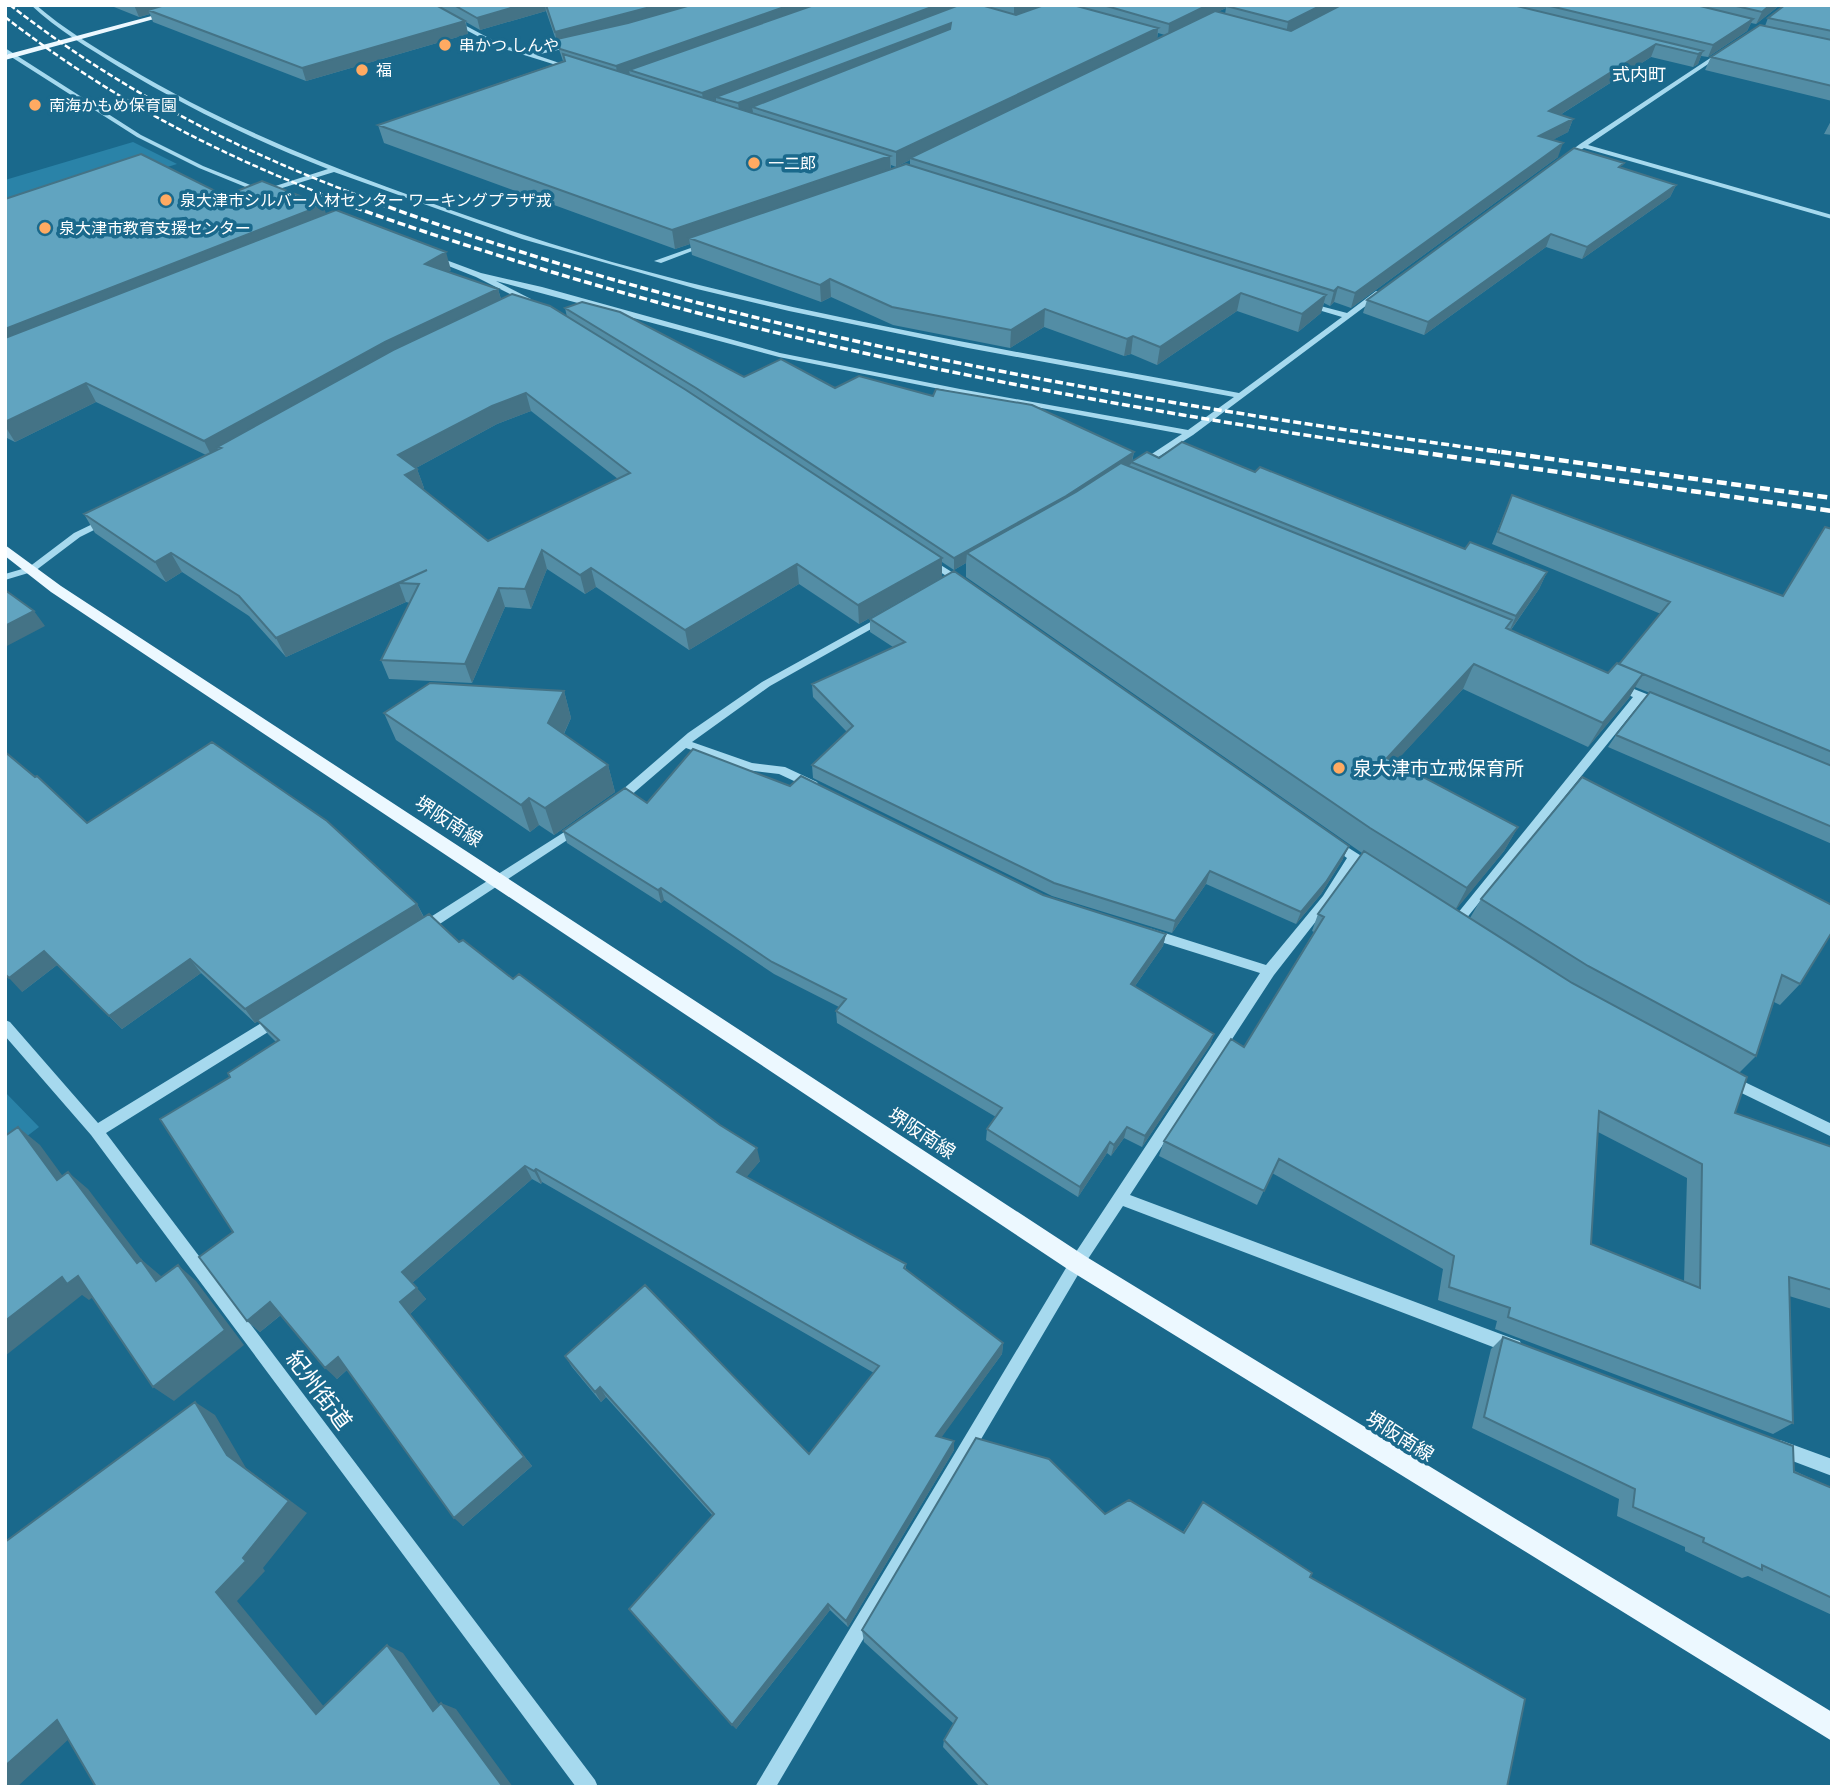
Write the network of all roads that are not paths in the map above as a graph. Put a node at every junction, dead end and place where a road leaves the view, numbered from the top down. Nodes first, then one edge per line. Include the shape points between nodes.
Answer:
1 (33, 5) edge
2 (202, 5) edge
3 (446, 17) edge
4 (78, 39) junction
5 (578, 44) edge
6 (1731, 48) edge
7 (8, 55) edge
8 (529, 55) junction
9 (1694, 59) edge
10 (1708, 62) junction
11 (580, 71) edge
12 (1582, 145) junction
13 (1560, 161) edge
14 (332, 170) junction
15 (264, 192) junction
16 (276, 197) edge
17 (1832, 217) edge
18 (711, 243) edge
19 (428, 256) edge
20 (658, 261) dead end
21 (479, 275) junction
22 (1391, 283) edge
23 (1293, 299) edge
24 (527, 301) junction
25 (515, 307) edge
26 (539, 308) edge
27 (1347, 316) junction
28 (1238, 395) junction
29 (1190, 433) junction
30 (1127, 474) edge
31 (112, 517) edge
32 (5, 549) edge
33 (920, 554) edge
34 (32, 569) junction
35 (966, 570) edge
36 (5, 577) edge
37 (954, 577) junction
38 (943, 584) edge
39 (976, 592) edge
40 (895, 611) edge
41 (1602, 680) edge
42 (1640, 696) junction
43 (1665, 707) edge
44 (684, 743) junction
45 (828, 793) edge
46 (609, 806) edge
47 (587, 821) edge
48 (1320, 833) edge
49 (1354, 857) junction
50 (1377, 871) edge
51 (499, 881) junction
52 (1445, 915) edge
53 (1457, 922) junction
54 (1468, 929) edge
55 (1139, 930) edge
56 (406, 939) edge
57 (1269, 971) junction
58 (291, 1011) edge
59 (5, 1026) edge
60 (1715, 1073) edge
61 (96, 1131) junction
62 (1832, 1131) edge
63 (1120, 1198) junction
64 (1077, 1263) junction
65 (1533, 1354) edge
66 (1767, 1443) edge
67 (1832, 1468) edge
68 (1832, 1728) edge
69 (588, 1787) edge
70 (765, 1787) edge

1 - 4 street
2 - 4 main road
3 - 8 street via 500,46
4 - 7 main road
4 - 14 street via 207,115
5 - 8 street
6 - 10 street
7 - 15 street via 139,136
8 - 11 street
9 - 10 street
10 - 12 street
12 - 13 street
12 - 17 street
14 - 15 street
14 - 28 street via 522,237 723,291 922,337
15 - 16 street
18 - 20 street
19 - 21 street
21 - 24 street
21 - 29 street via 779,355
22 - 27 street
23 - 27 street
24 - 25 street
24 - 26 street
27 - 28 street
28 - 29 street
29 - 30 street
31 - 34 street
32 - 34 main road, 堺阪南線
33 - 37 street
34 - 36 street
34 - 51 main road, 堺阪南線
35 - 37 street
37 - 38 street
37 - 39 street
40 - 44 street via 766,684
41 - 42 street
42 - 43 street
42 - 53 street
44 - 45 street via 751,767 781,769
44 - 46 street
47 - 51 street
48 - 49 street
49 - 50 street
49 - 57 street
51 - 56 street
51 - 64 main road, 堺阪南線
52 - 53 street
53 - 54 street
55 - 57 street
57 - 63 street
58 - 61 street
59 - 61 street, 紀州街道
60 - 62 street
61 - 69 street, 紀州街道
63 - 64 street
63 - 65 street
64 - 68 main road, 堺阪南線
64 - 70 street
66 - 67 street

